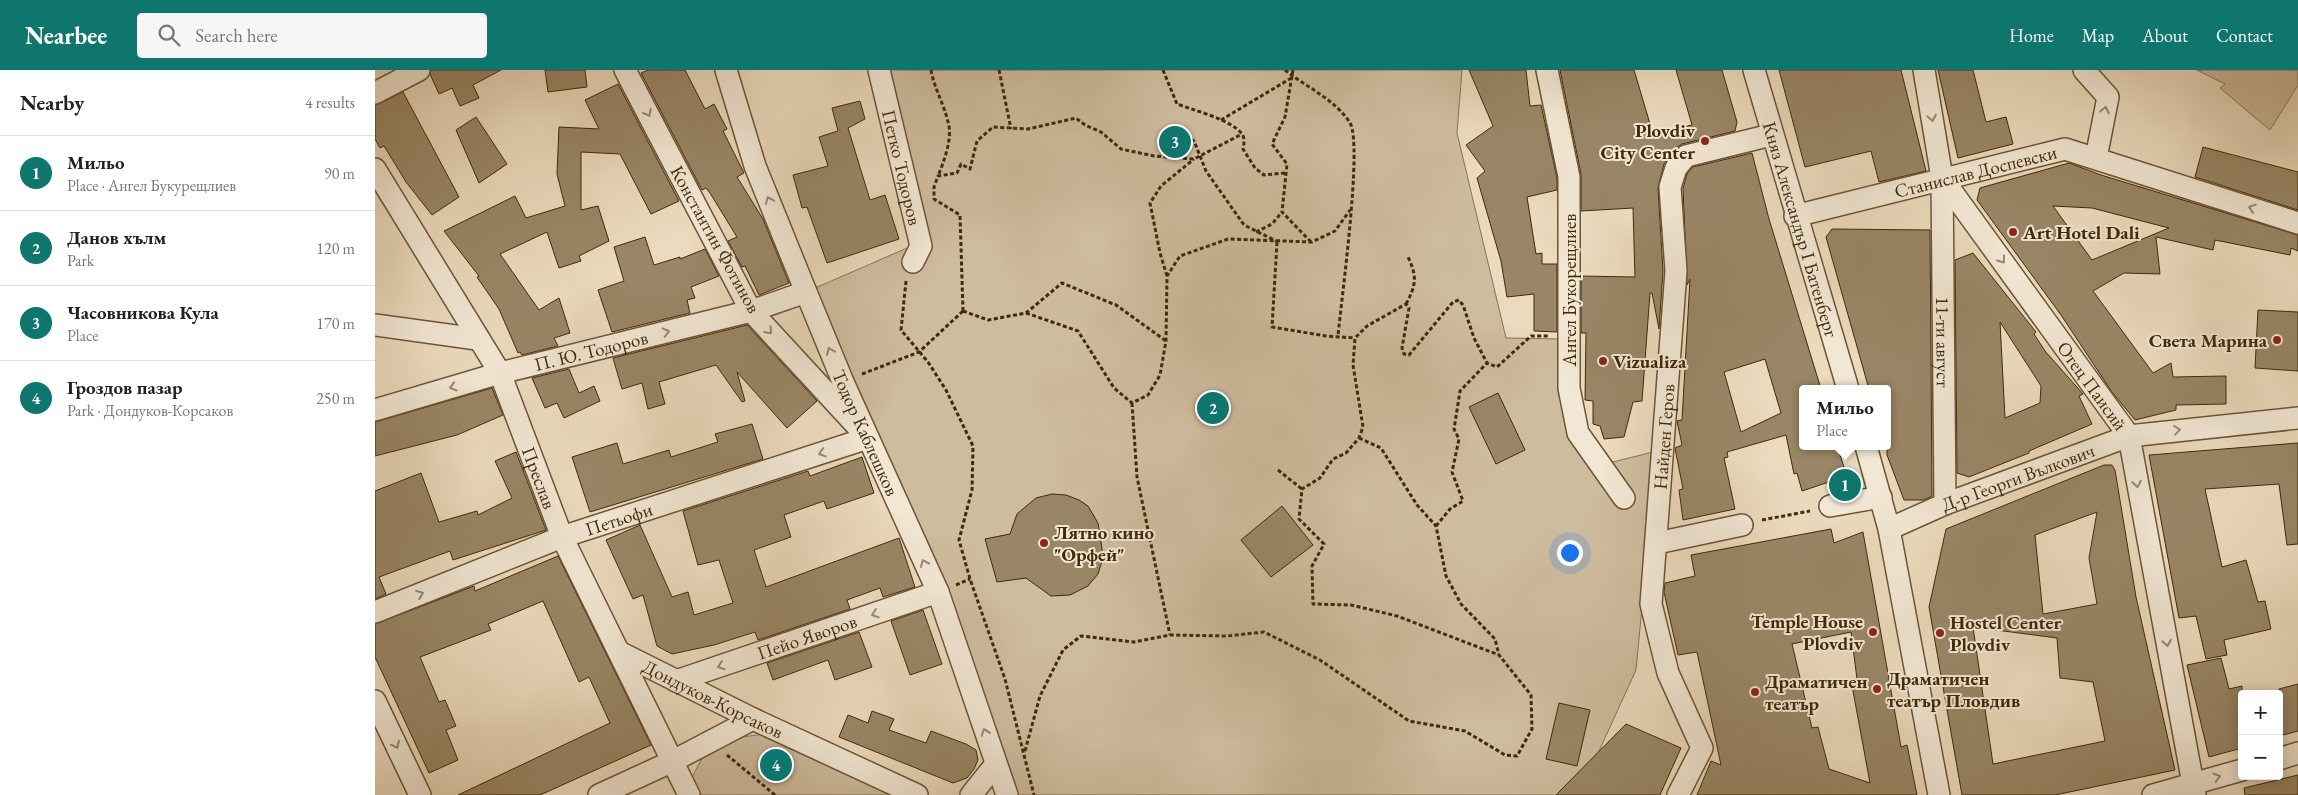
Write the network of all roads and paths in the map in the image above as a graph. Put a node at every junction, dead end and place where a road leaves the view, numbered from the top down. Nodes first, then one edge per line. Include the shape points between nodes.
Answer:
1 (419, 70) edge
2 (625, 70) edge
3 (726, 70) edge
4 (879, 70) edge
5 (931, 70) edge
6 (999, 70) edge
7 (1163, 70) edge
8 (1285, 70) edge
9 (1293, 70) edge
10 (1547, 70) edge
11 (1754, 70) edge
12 (1924, 70) edge
13 (2085, 70) edge
14 (1293, 76) junction
15 (375, 93) edge
16 (1221, 120) junction
17 (1011, 129) junction
18 (1242, 134) junction
19 (1771, 135) junction
20 (1185, 139) dead end
21 (1200, 158) junction
22 (2096, 158) junction
23 (1194, 159) junction
24 (375, 169) edge
25 (1285, 173) junction
26 (938, 176) junction
27 (1942, 178) junction
28 (1350, 210) junction
29 (1282, 212) junction
30 (1795, 216) junction
31 (2298, 223) edge
32 (1256, 232) junction
33 (1277, 242) junction
34 (1312, 242) junction
35 (1407, 255) dead end
36 (913, 262) joint
37 (1167, 276) junction
38 (806, 292) junction
39 (1406, 304) junction
40 (751, 311) junction
41 (963, 311) junction
42 (1026, 313) junction
43 (375, 325) edge
44 (1338, 336) junction
45 (477, 338) junction
46 (1355, 338) junction
47 (1166, 340) junction
48 (1570, 350) junction
49 (919, 352) junction
50 (1487, 363) junction
51 (500, 373) junction
52 (843, 382) junction
53 (1847, 385) edge
54 (1132, 403) junction
55 (375, 410) edge
56 (2298, 418) edge
57 (2129, 436) junction
58 (868, 438) junction
59 (1359, 438) junction
60 (1867, 450) edge
61 (1278, 470) dead end
62 (1302, 489) junction
63 (1881, 497) junction
64 (1624, 498) dead end
65 (1945, 504) junction
66 (1830, 506) joint
67 (1742, 525) joint
68 (1435, 526) junction
69 (1889, 529) junction
70 (562, 537) junction
71 (1657, 543) junction
72 (938, 592) junction
73 (375, 612) edge
74 (1170, 635) junction
75 (619, 652) junction
76 (1499, 656) junction
77 (676, 681) junction
78 (375, 701) edge
79 (753, 719) junction
80 (711, 742) junction
81 (1025, 751) junction
82 (2298, 754) edge
83 (2283, 758) edge
84 (673, 761) junction
85 (996, 764) junction
86 (2238, 772) edge
87 (2194, 789) edge
88 (912, 794) edge
89 (420, 795) edge
90 (599, 795) edge
91 (689, 795) edge
92 (775, 795) edge
93 (971, 795) edge
94 (1007, 795) edge
95 (1034, 795) edge
96 (1678, 795) edge
97 (1939, 795) edge
98 (2153, 795) edge

1 - 15 street
2 -> 40 street, Константин Фотинов
38 -> 3 street, Тодор Каблешков via 755,166
4 - 36 street, Петко Тодоров via 921,246
5 - 26 path via 949,124 946,155
6 - 17 path
7 - 16 path via 1177,104
8 - 14 path
9 - 14 path
10 - 48 street, Ангел Букорещлиев via 1569,177
11 - 19 street, Княз Александър I Батенберг
12 -> 27 street, Отец Паисий
22 -> 13 street via 2108,97
14 - 16 path
14 - 25 path via 1285,117 1272,144 1287,164
14 - 28 path via 1340,110 1351,125 1355,182
16 - 18 path
17 - 23 path via 1028,129 1076,118 1121,148 1153,156
17 - 26 path via 993,127 977,141 970,169 961,164 957,173
18 - 21 path via 1210,149
18 - 25 path via 1245,141 1243,149 1255,168 1265,175
19 - 30 street, Княз Александър I Батенберг
19 - 71 street, Найден Геров via 1686,156 1676,168 1670,187 1676,271
20 - 21 path via 1194,141
21 - 23 path
21 - 32 path via 1244,225
22 - 27 street, Станислав Доспевски via 2065,148
31 -> 22 street, Станислав Доспевски
23 - 37 path via 1161,186 1150,204
24 - 45 street, Преслав
25 - 29 path
26 - 41 path via 934,199 960,215
27 - 30 street, Станислав Доспевски
27 -> 57 street, Отец Паисий
27 - 65 street, 11-ти август
28 - 34 path via 1335,231
28 - 44 path
29 - 32 path via 1272,224
29 - 34 path
30 - 53 street, Княз Александър I Батенберг
32 - 33 path
33 - 34 path
33 - 37 path via 1228,239 1180,256
33 - 44 path via 1271,327
35 - 39 path via 1415,270 1414,290
36 - 49 path via 907,271 901,330
37 - 47 path
38 - 40 street, П. Ю. Тодоров
52 -> 38 street, Тодор Каблешков
39 - 46 path via 1367,326
39 - 50 path via 1409,308 1402,348 1404,354 1409,355 1453,302 1459,300
51 -> 40 street, П. Ю. Тодоров
40 -> 58 street, Константин Фотинов
41 - 42 path via 988,320
41 - 49 path
42 - 47 path via 1062,283 1116,305
42 - 54 path via 1078,331 1114,388
43 - 45 street
44 - 46 path
45 - 51 street, Преслав
46 - 59 path via 1353,364 1363,427
47 - 54 path via 1160,375 1148,395
48 - 50 path via 1558,352 1556,336 1531,336 1497,366
48 - 64 street, Ангел Букорещлиев via 1569,388 1579,433
49 - 52 path
49 - 81 path via 946,390 973,446 972,490 959,540
50 - 68 path via 1460,391 1454,430 1459,439 1453,472 1463,501 1450,509
51 -> 55 street, П. Ю. Тодоров
51 - 70 street, Преслав
52 - 58 street, Тодор Каблешков
54 - 74 path via 1137,477
57 -> 56 street, Д-р Георги Вълкович
57 - 65 street, Д-р Георги Вълкович
57 -> 87 street, Отец Паисий
58 -> 70 street, Петьофи
72 -> 58 street, Тодор Каблешков
59 - 62 path via 1345,453 1333,459 1320,478
59 - 68 path via 1381,448 1417,505
60 - 63 street
61 - 62 path
62 - 76 path via 1299,519 1324,544 1312,566 1313,604 1351,605 1397,616
63 - 66 street
63 - 69 street
65 - 69 street, Д-р Георги Вълкович
66 - 67 path
67 - 71 street
68 - 76 path via 1446,576 1461,604 1495,639
69 - 97 street
73 -> 70 street, Петьофи
70 - 75 street, Преслав
71 - 96 street, Найден Геров via 1651,604 1668,673 1702,748
72 -> 77 street, Пейо Яворов
85 -> 72 street, Тодор Каблешков
74 - 76 path via 1227,636 1264,632 1320,660 1409,721 1465,731 1505,755 1517,756 1531,729 1531,695
74 - 81 path via 1134,642 1081,636 1063,650 1040,696
75 - 77 street, Дондуков-Корсаков
75 - 84 street, Преслав
77 - 79 street, Дондуков-Корсаков
78 -> 89 street
79 - 80 street
79 - 88 street, Дондуков-Корсаков
80 - 84 street
80 - 92 path
81 - 95 path
82 - 83 street
84 - 90 street
84 - 91 street, Преслав
85 - 93 street
85 - 94 street, Тодор Каблешков
87 -> 86 street
87 - 98 street

